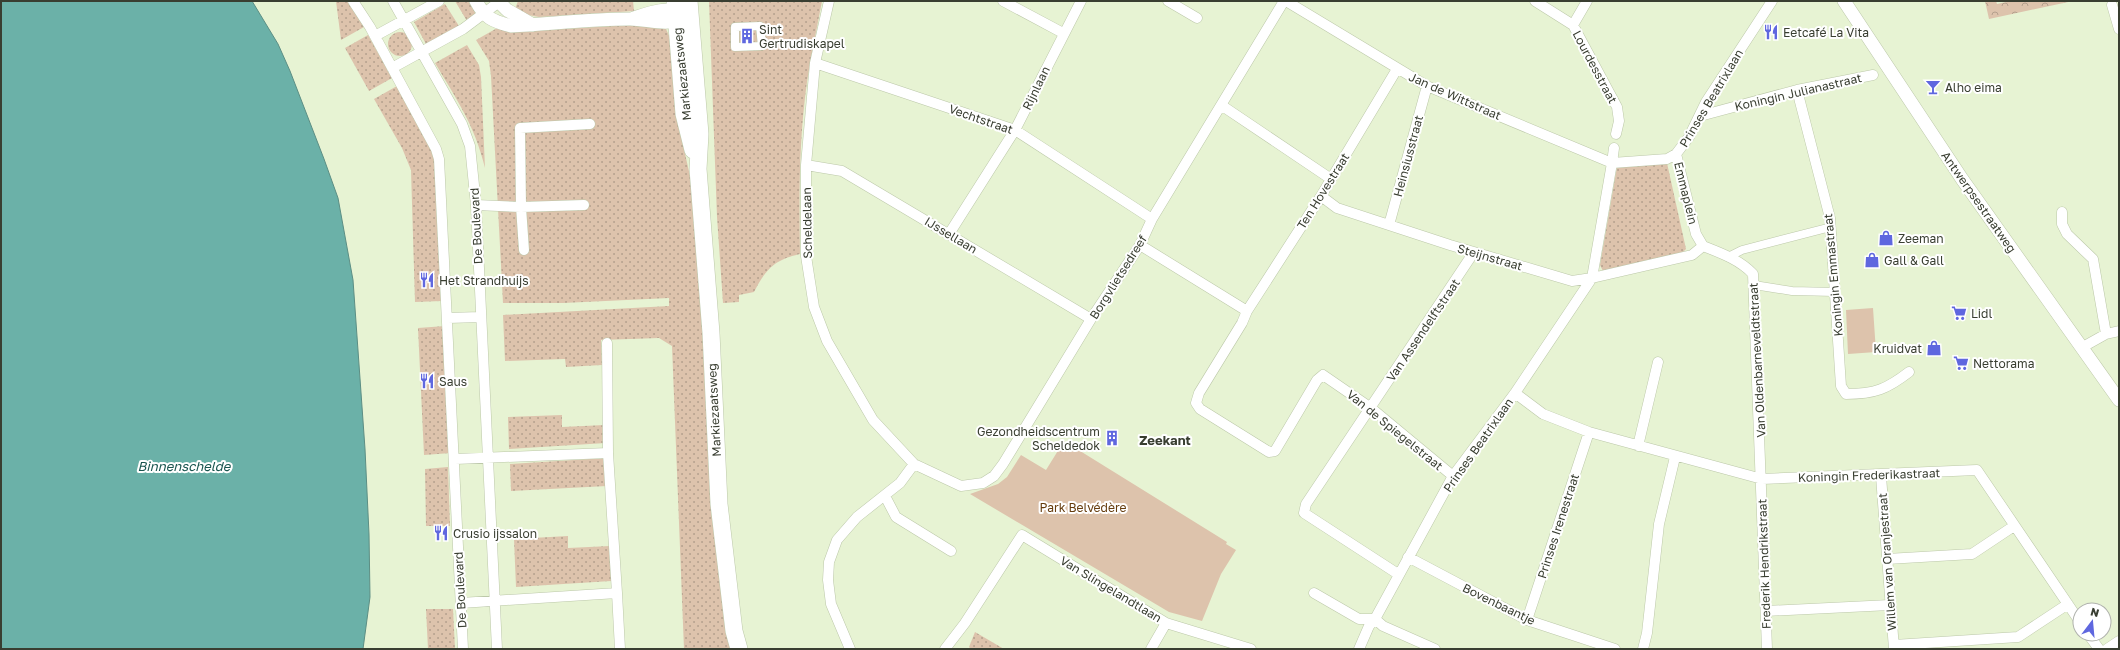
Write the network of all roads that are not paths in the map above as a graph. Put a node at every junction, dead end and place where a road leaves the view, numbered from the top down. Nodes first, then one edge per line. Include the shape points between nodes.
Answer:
1 (354, 1) edge
2 (393, 1) edge
3 (439, 1) edge
4 (476, 1) edge
5 (829, 1) edge
6 (1003, 1) edge
7 (1081, 1) edge
8 (1169, 1) edge
9 (1285, 1) edge
10 (1535, 1) edge
11 (1587, 1) edge
12 (1772, 1) edge
13 (1844, 1) edge
14 (499, 2) edge
15 (2112, 6) dead end
16 (681, 10) edge
17 (401, 15) junction
18 (483, 15) junction
19 (1197, 18) dead end
20 (533, 25) junction
21 (1573, 25) junction
22 (2119, 29) edge
23 (372, 32) junction
24 (1063, 33) junction
25 (421, 53) junction
26 (815, 63) junction
27 (392, 68) junction
28 (1397, 70) junction
29 (1873, 74) dead end
30 (1427, 86) junction
31 (1797, 90) junction
32 (1221, 105) junction
33 (1700, 116) junction
34 (590, 124) dead end
35 (1015, 130) junction
36 (1616, 134) dead end
37 (1614, 148) dead end
38 (1676, 154) junction
39 (1612, 163) junction
40 (806, 165) junction
41 (1331, 178) junction
42 (1321, 196) junction
43 (476, 205) junction
44 (584, 205) dead end
45 (521, 207) junction
46 (2062, 212) dead end
47 (1152, 219) junction
48 (1390, 226) junction
49 (1831, 227) junction
50 (949, 234) junction
51 (1140, 245) junction
52 (1703, 246) junction
53 (524, 250) dead end
54 (1474, 252) junction
55 (1728, 257) junction
56 (1592, 278) junction
57 (1754, 285) junction
58 (1835, 292) junction
59 (1247, 311) junction
60 (480, 316) junction
61 (448, 318) junction
62 (1091, 319) junction
63 (2119, 331) edge
64 (2106, 334) junction
65 (607, 343) dead end
66 (2081, 348) junction
67 (1658, 362) dead end
68 (1909, 372) dead end
69 (1316, 380) joint
70 (1515, 393) junction
71 (2119, 400) edge
72 (1371, 408) junction
73 (1589, 432) junction
74 (1638, 446) junction
75 (608, 453) junction
76 (1675, 456) junction
77 (487, 458) junction
78 (455, 459) junction
79 (914, 464) junction
80 (1453, 476) junction
81 (1881, 476) junction
82 (1762, 480) junction
83 (886, 496) junction
84 (2014, 526) junction
85 (951, 551) dead end
86 (1408, 557) junction
87 (1887, 560) junction
88 (1398, 574) junction
89 (617, 593) junction
90 (1314, 593) dead end
91 (495, 600) junction
92 (461, 603) junction
93 (2068, 604) junction
94 (1890, 605) junction
95 (2072, 610) edge
96 (1766, 611) junction
97 (1375, 619) junction
98 (1527, 620) junction
99 (1166, 623) junction
100 (2119, 641) edge
101 (1894, 647) edge
102 (463, 649) edge
103 (497, 649) edge
104 (620, 649) edge
105 (739, 649) edge
106 (850, 649) edge
107 (945, 649) edge
108 (1151, 649) edge
109 (1251, 649) edge
110 (1359, 649) edge
111 (1435, 649) edge
112 (1615, 649) edge
113 (1643, 649) edge
114 (1767, 649) edge
115 (2108, 649) edge

1 - 23 street, De Boulevard
2 - 17 street, De Boulevard
3 - 17 street
4 - 18 street
5 - 26 street, Scheldelaan
6 - 24 street
7 - 24 street, Rijnlaan
8 - 19 street
9 - 28 street, Jan de Wittstraat
9 - 32 street, Borgvlietsedreef
10 - 21 street
11 - 21 street
12 - 33 street, Prinses Beatrixlaan via 1706,102
13 - 66 street, Antwerpsestraatweg via 1962,179
14 - 18 street
14 - 20 street via 507,10
15 - 22 street
16 - 20 street via 650,12 631,19
16 - 105 main road, Markiezaatsweg via 700,134 698,169 711,333 719,504 734,631
17 - 23 street
17 - 25 street, De Boulevard
18 - 20 street via 497,23 511,26
18 - 25 street
21 - 36 street, Lourdesstraat via 1617,107 1619,121
23 - 27 street, De Boulevard
24 - 35 street, Rijnlaan
25 - 27 street
25 - 43 street, De Boulevard via 462,124 470,146
26 - 35 street, Vechtstraat
26 - 40 street, Scheldelaan
27 - 61 street, De Boulevard via 436,148 439,160
28 - 30 street, Jan de Wittstraat
28 - 41 street, Ten Hovestraat
29 - 31 street, Koningin Julianastraat
30 - 39 street, Jan de Wittstraat
30 - 48 street, Heinsiusstraat
31 - 33 street, Koningin Julianastraat
31 - 49 street, Koningin Emmastraat
32 - 41 street
32 - 47 street, Borgvlietsedreef
33 - 38 street, Prinses Beatrixlaan
34 - 45 street via 520,128
35 - 47 street, Vechtstraat
35 - 50 street, Rijnlaan
37 - 39 street
38 - 39 street, Emmaplein via 1667,159
38 - 52 street, Emmaplein via 1696,234
39 - 56 street
40 - 50 street, IJssellaan via 842,171
40 - 79 street, Scheldelaan via 806,256 814,307 827,341 873,420
41 - 42 street, Ten Hovestraat
42 - 48 street, Steijnstraat via 1337,208
42 - 59 street, Ten Hovestraat
43 - 45 street
43 - 60 street, De Boulevard
44 - 45 street
45 - 53 street
46 - 64 street via 2062,224 2067,234 2092,259
47 - 51 street, Borgvlietsedreef
48 - 54 street, Steijnstraat
49 - 55 street via 1742,250
49 - 58 street, Koningin Emmastraat
50 - 62 street, IJssellaan
51 - 59 street
51 - 62 street, Borgvlietsedreef
52 - 55 street, Van Oldenbarneveldtstraat
52 - 56 street via 1692,255
54 - 56 street, Steijnstraat via 1572,281
54 - 72 street, Van Assendelftstraat
55 - 57 street, Van Oldenbarneveldtstraat via 1753,274
56 - 70 street, Prinses Beatrixlaan
57 - 58 street via 1792,291
57 - 82 street, Van Oldenbarneveldtstraat
58 - 68 street, Koningin Emmastraat via 1841,386 1846,394 1879,391 1891,386
59 - 69 street, Ten Hovestraat via 1199,393 1196,403 1200,408 1269,452 1275,451
60 - 61 street
60 - 77 street, De Boulevard
61 - 78 street, De Boulevard
62 - 79 street, Borgvlietsedreef via 994,476 983,483 961,486
63 - 64 street
64 - 66 street
65 - 75 street
66 - 71 street, Antwerpsestraatweg
67 - 74 street
69 - 72 street, Van de Spiegelstraat via 1323,375
70 - 73 street, Koningin Frederikastraat via 1543,414
70 - 80 street, Prinses Beatrixlaan
72 - 80 street, Van de Spiegelstraat
72 - 88 street, Van Assendelftstraat via 1306,504 1304,513
73 - 74 street, Koningin Frederikastraat
73 - 98 street, Prinses Irenestraat
74 - 76 street, Koningin Frederikastraat
75 - 77 street
75 - 89 street
76 - 82 street, Koningin Frederikastraat
76 - 113 street via 1659,524
77 - 78 street
77 - 91 street, De Boulevard
78 - 92 street, De Boulevard
79 - 83 street
80 - 86 street, Prinses Beatrixlaan
81 - 82 street, Koningin Frederikastraat
81 - 84 street, Koningin Frederikastraat via 1977,470
81 - 87 street, Willem van Oranjestraat
82 - 96 street, Frederik Hendrikstraat
83 - 85 street via 896,517
83 - 106 street via 857,517 837,540 829,562 831,604
84 - 87 street via 1972,554
84 - 93 street
86 - 88 street, Prinses Beatrixlaan
86 - 98 street, Bovenbaantje
87 - 94 street, Willem van Oranjestraat
88 - 97 street, Prinses Beatrixlaan
89 - 91 street
89 - 104 street
90 - 97 street via 1359,619
91 - 92 street
91 - 103 street, De Boulevard
92 - 102 street, De Boulevard
93 - 95 street
93 - 101 street via 2018,637
94 - 96 street
94 - 101 street, Willem van Oranjestraat
96 - 114 street, Frederik Hendrikstraat
97 - 110 street, Prinses Beatrixlaan
97 - 111 street via 1383,626
98 - 112 street, Bovenbaantje
99 - 107 street, Van Slingelandtlaan via 1022,535 965,623
99 - 108 street
99 - 109 street, Van Slingelandtlaan
100 - 115 street

